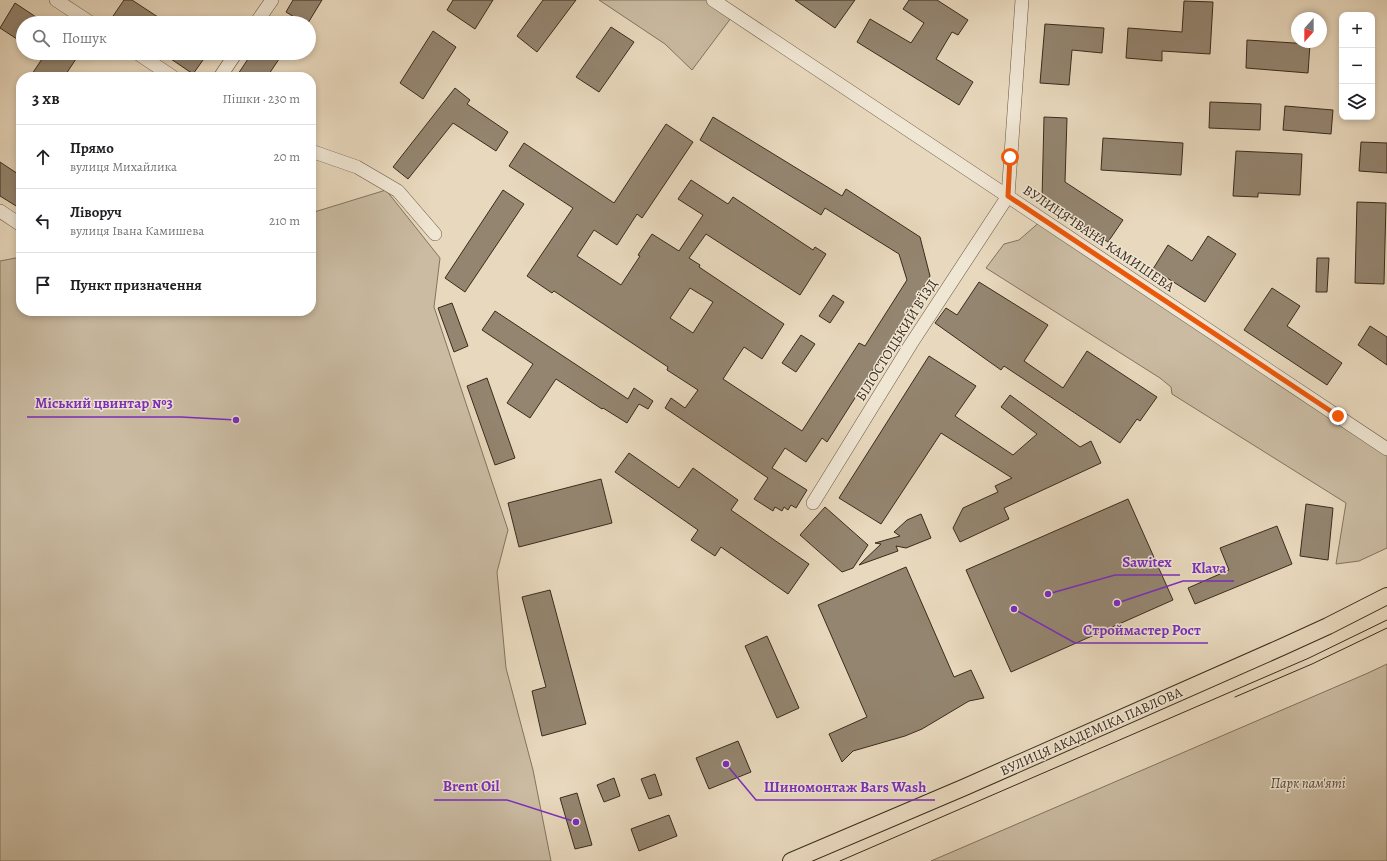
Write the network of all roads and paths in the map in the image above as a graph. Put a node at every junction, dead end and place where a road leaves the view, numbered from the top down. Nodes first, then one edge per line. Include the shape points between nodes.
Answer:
1 (56, 0) edge
2 (272, 0) edge
3 (713, 0) edge
4 (1022, 0) edge
5 (80, 16) edge
6 (261, 16) edge
7 (148, 60) edge
8 (231, 60) edge
9 (166, 72) edge
10 (223, 72) edge
11 (316, 153) edge
12 (1008, 196) junction
13 (0, 210) edge
14 (16, 221) edge
15 (435, 234) dead end
16 (1387, 449) edge
17 (813, 503) dead end
18 (1387, 596) edge
19 (792, 861) edge

1 - 5 street
2 - 6 street
3 - 12 street, ВУЛИЦЯ ІВАНА КАМИШЕВА
4 - 12 street
7 - 9 street
8 - 10 street
11 - 15 street via 357,167 398,191
12 - 16 street, ВУЛИЦЯ ІВАНА КАМИШЕВА
12 - 17 street, БІЛОСТОЦЬКИЙ В’ЇЗД via 911,344
13 - 14 street
18 - 19 main road, ВУЛИЦЯ АКАДЕМІКА ПАВЛОВА via 1282,647

